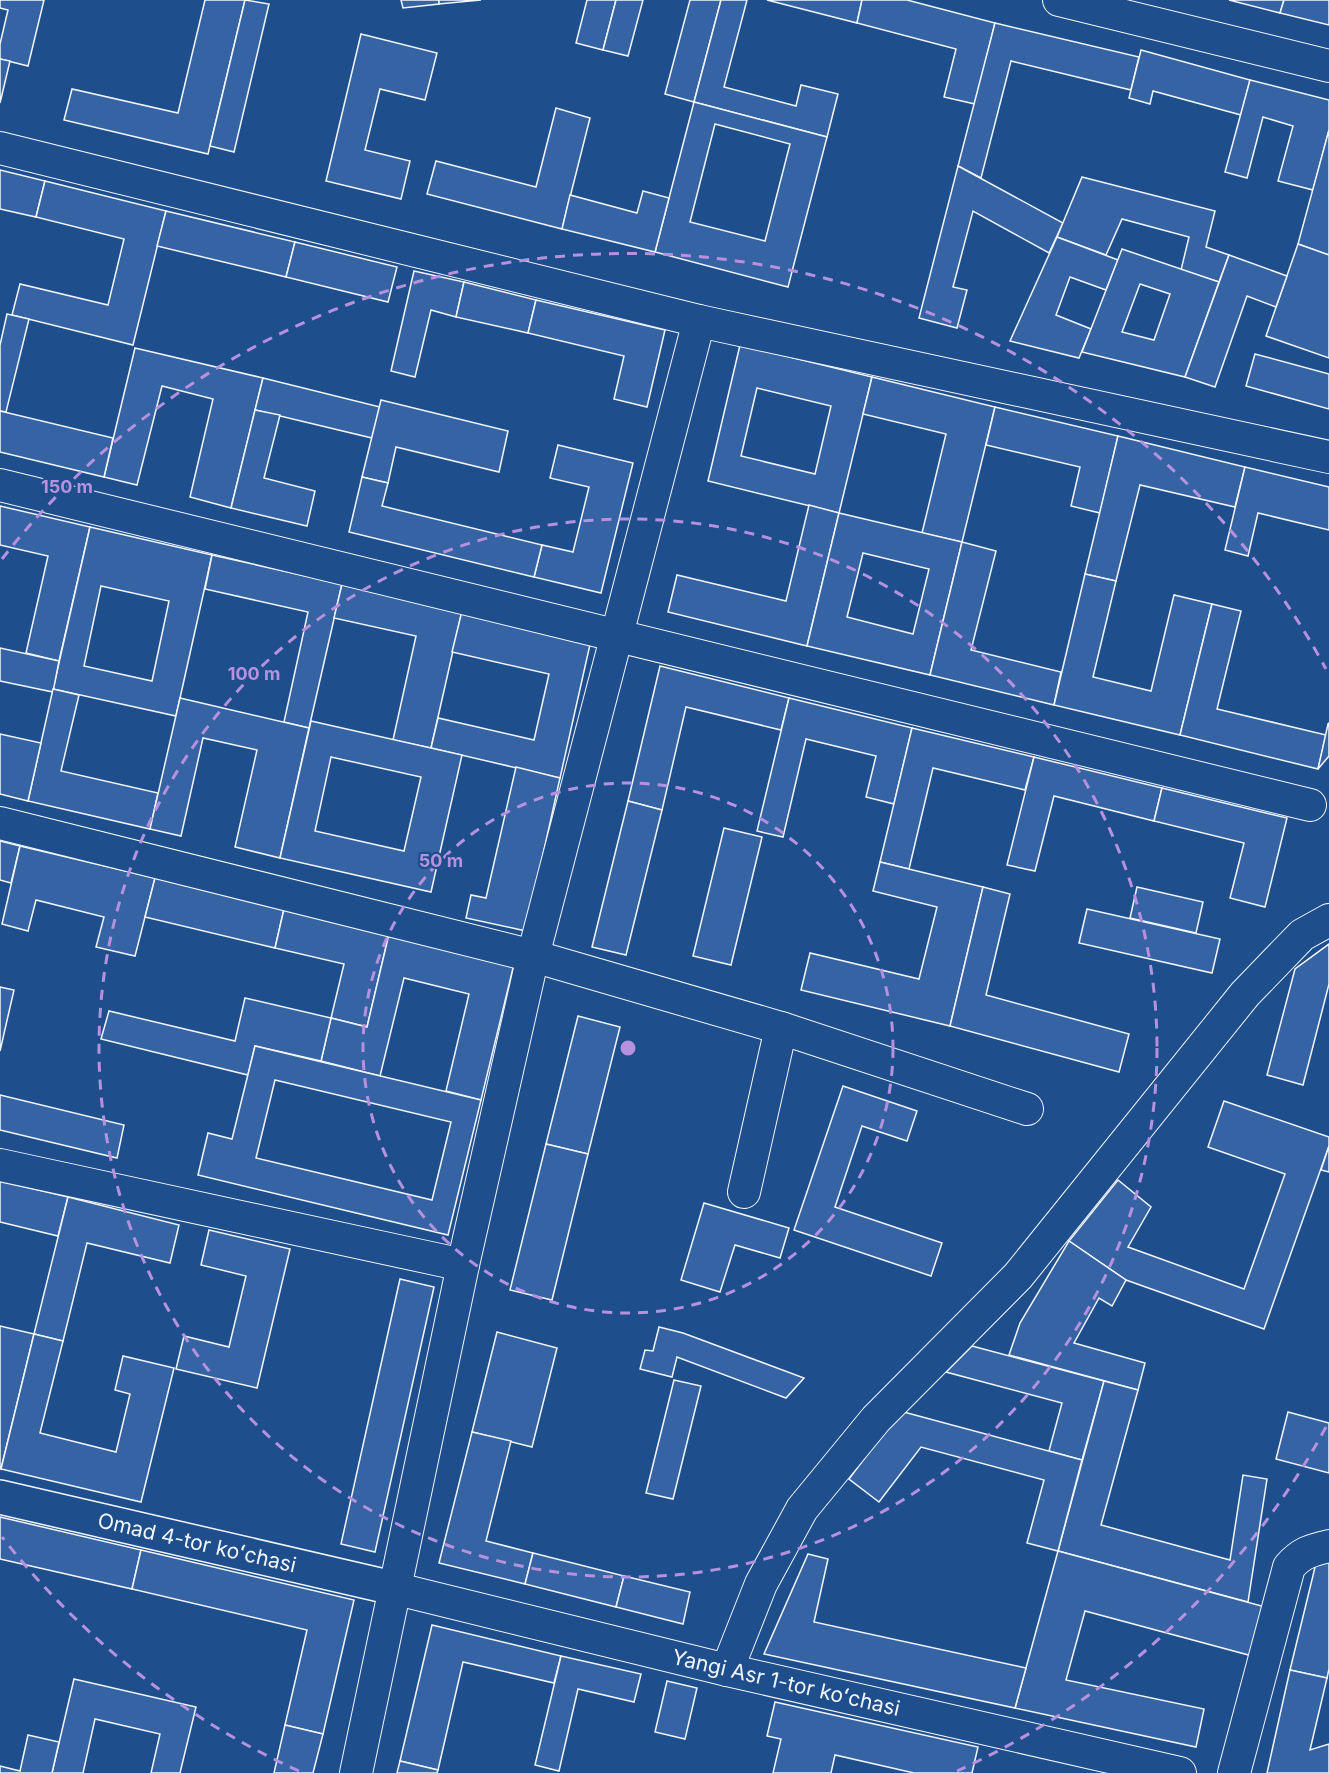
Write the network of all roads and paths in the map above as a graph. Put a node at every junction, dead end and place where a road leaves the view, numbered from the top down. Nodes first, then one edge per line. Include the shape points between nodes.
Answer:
1 (1059, 0) edge
2 (1329, 66) edge
3 (0, 148) edge
4 (699, 321) junction
5 (1329, 457) edge
6 (0, 485) edge
7 (616, 634) junction
8 (1310, 805) dead end
9 (0, 823) edge
10 (1329, 920) edge
11 (533, 956) junction
12 (781, 1028) junction
13 (1027, 1109) dead end
14 (0, 1165) edge
15 (744, 1192) dead end
16 (463, 1265) junction
17 (0, 1497) edge
18 (1329, 1546) edge
19 (393, 1588) junction
20 (726, 1670) junction
21 (356, 1773) edge
22 (1180, 1773) edge
23 (1234, 1773) edge

1 - 2 street
3 - 4 street
4 - 5 street
4 - 7 street
6 - 7 street
7 - 8 street
7 - 11 street
9 - 11 street
10 - 20 street via 1302,935 1245,994 1018,1276 876,1419 802,1509 761,1584
11 - 12 street
11 - 16 street
12 - 13 street
12 - 15 street
14 - 16 street
16 - 19 street
17 - 19 street, Omad 4-tor koʻchasi
18 - 23 street via 1306,1552 1288,1567
19 - 20 street, Yangi Asr 1-tor koʻchasi
19 - 21 street
20 - 22 street, Yangi Asr 1-tor koʻchasi

